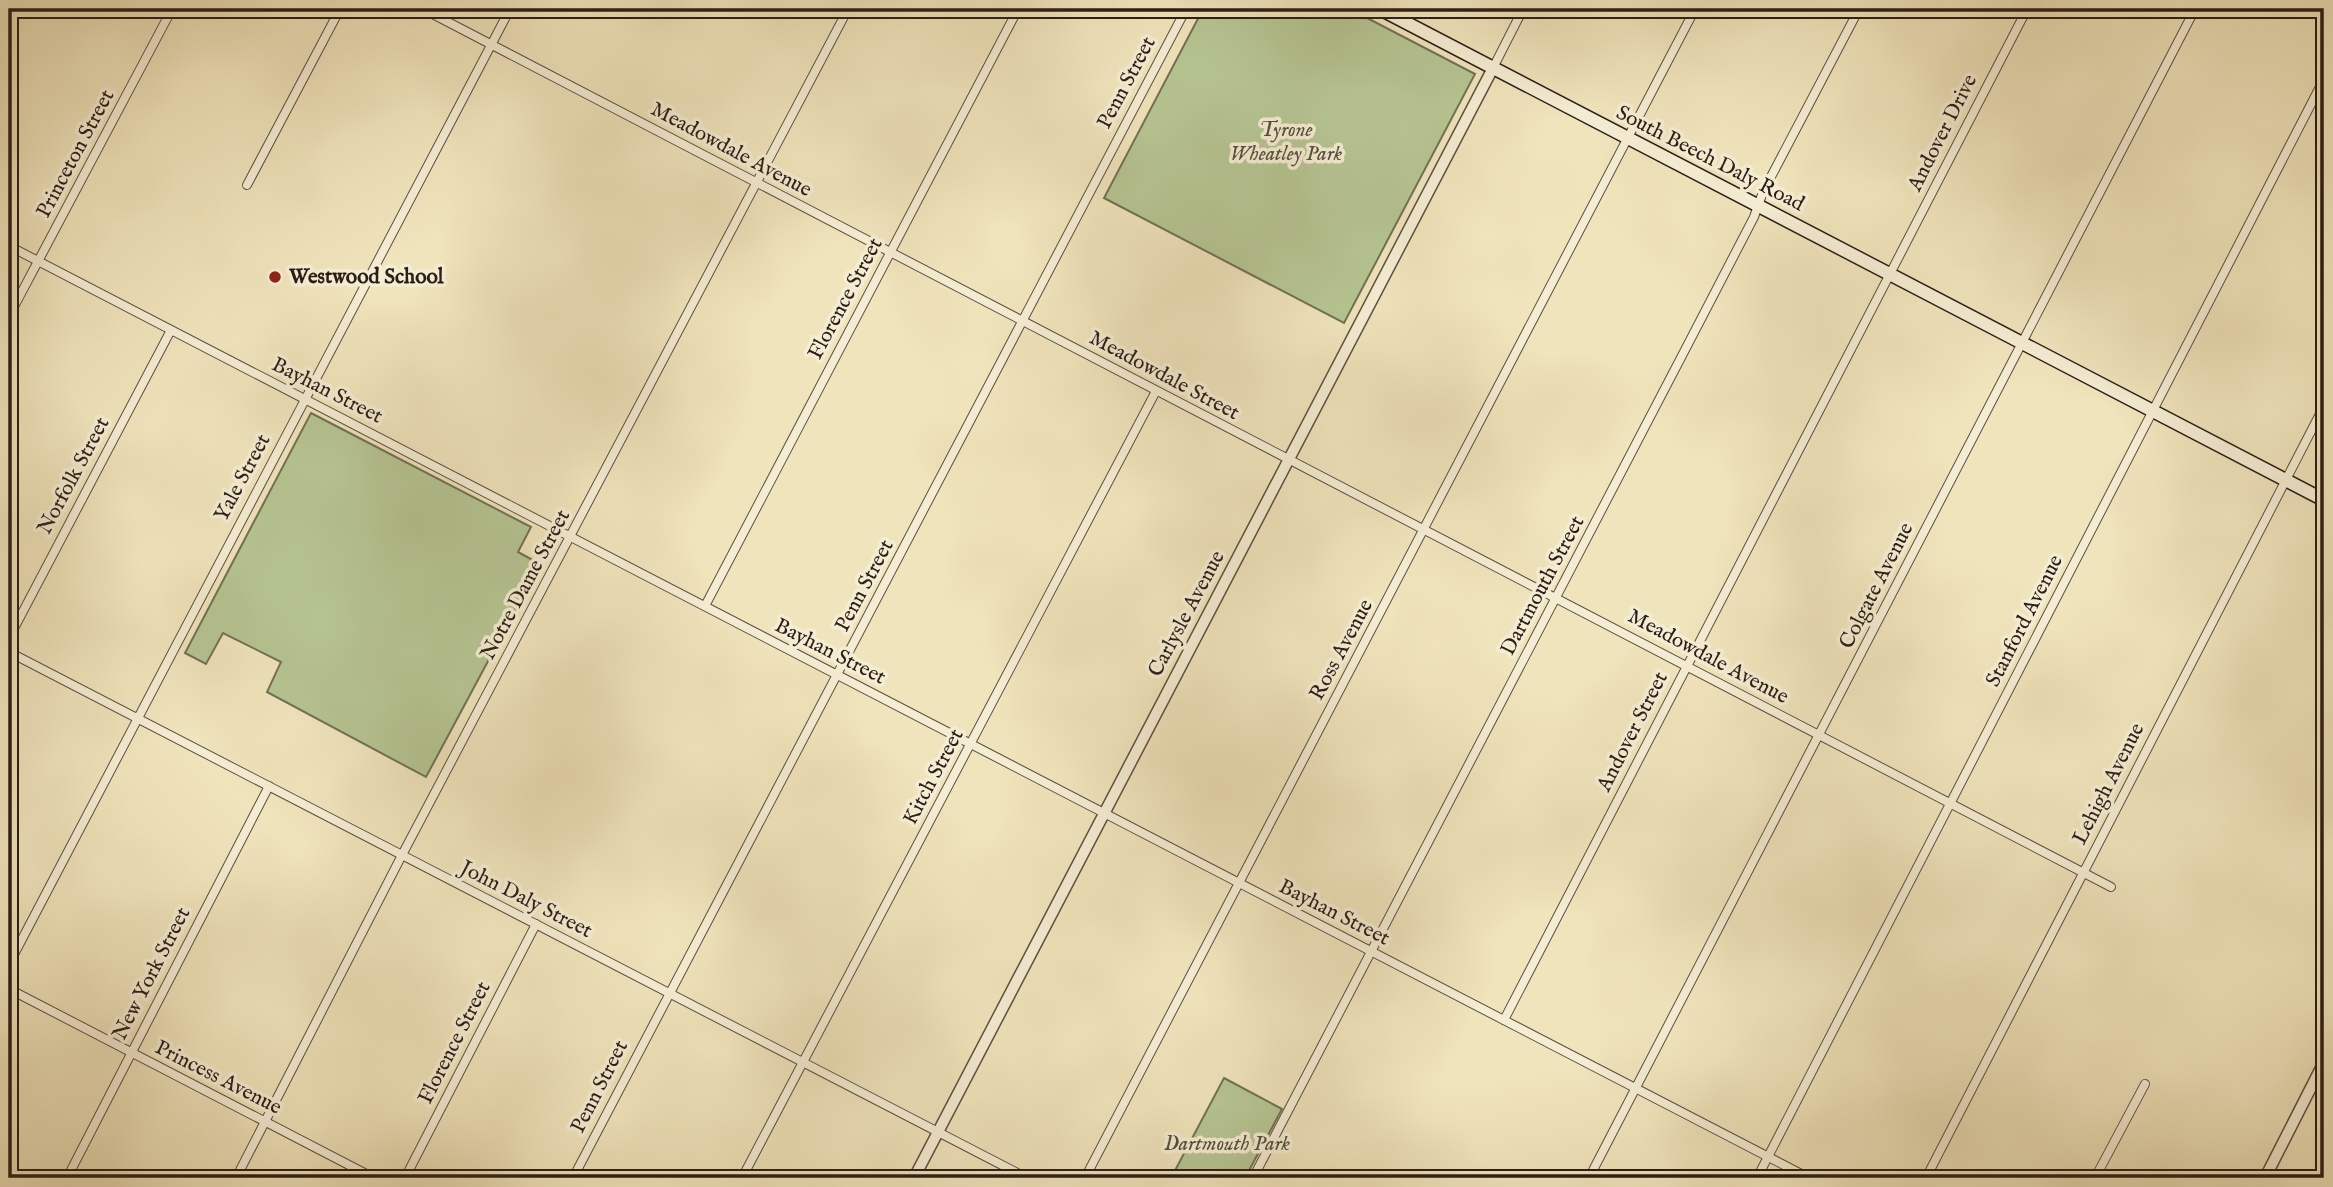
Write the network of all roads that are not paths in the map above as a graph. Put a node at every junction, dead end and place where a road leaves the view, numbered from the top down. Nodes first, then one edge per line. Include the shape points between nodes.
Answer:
1 (172, 9) edge
2 (340, 9) edge
3 (424, 9) edge
4 (510, 9) edge
5 (848, 9) edge
6 (1018, 9) edge
7 (1186, 9) edge
8 (1380, 9) edge
9 (1523, 9) edge
10 (1695, 9) edge
11 (1859, 9) edge
12 (2027, 9) edge
13 (2195, 9) edge
14 (491, 43) junction
15 (1493, 68) junction
16 (2324, 79) edge
17 (1628, 138) junction
18 (757, 183) junction
19 (247, 185) dead end
20 (1758, 206) junction
21 (9, 246) edge
22 (890, 253) junction
23 (38, 262) junction
24 (1891, 275) junction
25 (9, 316) edge
26 (1023, 322) junction
27 (171, 330) junction
28 (2023, 343) junction
29 (1156, 391) junction
30 (305, 399) junction
31 (2324, 406) edge
32 (2153, 411) junction
33 (1289, 461) junction
34 (2286, 480) junction
35 (2324, 500) edge
36 (1424, 529) junction
37 (571, 537) junction
38 (1556, 598) junction
39 (705, 606) junction
40 (9, 638) edge
41 (9, 652) edge
42 (1687, 666) junction
43 (838, 675) junction
44 (136, 718) junction
45 (1819, 735) junction
46 (971, 744) junction
47 (269, 786) junction
48 (1950, 803) junction
49 (1104, 814) junction
50 (402, 855) junction
51 (2083, 872) junction
52 (1240, 884) junction
53 (2111, 887) dead end
54 (536, 924) junction
55 (1371, 952) junction
56 (9, 964) edge
57 (9, 989) edge
58 (670, 994) junction
59 (1504, 1020) junction
60 (131, 1053) junction
61 (803, 1062) junction
62 (2324, 1062) edge
63 (2145, 1084) dead end
64 (1636, 1089) junction
65 (265, 1122) junction
66 (938, 1132) junction
67 (1768, 1157) junction
68 (67, 1178) edge
69 (236, 1178) edge
70 (374, 1178) edge
71 (405, 1178) edge
72 (573, 1178) edge
73 (743, 1178) edge
74 (914, 1178) edge
75 (1027, 1178) edge
76 (1085, 1178) edge
77 (1253, 1178) edge
78 (1589, 1178) edge
79 (1757, 1178) edge
80 (1810, 1178) edge
81 (1926, 1178) edge
82 (2095, 1178) edge
83 (2265, 1178) edge

1 - 23 street, Princeton Street
2 - 19 street
3 - 14 street, Meadowdale Avenue
4 - 14 street, Yale Street
5 - 18 street, Notre Dame Street
6 - 22 street, Florence Street
7 - 26 street, Penn Street
8 - 15 main road, South Beech Daly Road
9 - 15 street
10 - 17 street, Ross Avenue
11 - 20 street, Dartmouth Street
12 - 24 street, Andover Drive
13 - 28 street, Colgate Avenue
14 - 18 street, Meadowdale Avenue
14 - 30 street, Yale Street
15 - 17 main road, South Beech Daly Road
15 - 33 street, Carlysle Avenue
16 - 32 street, Stanford Avenue
17 - 20 main road, South Beech Daly Road
17 - 36 street, Ross Avenue
18 - 22 street, Meadowdale Avenue
18 - 37 street, Notre Dame Street
20 - 24 main road, South Beech Daly Road
20 - 38 street, Dartmouth Street
21 - 23 street, Bayhan Street
22 - 26 street, Meadowdale Avenue
22 - 39 street, Florence Street
23 - 25 street, Princeton Street
23 - 27 street, Bayhan Street
24 - 28 main road, South Beech Daly Road
24 - 42 street, Andover Street
26 - 29 street, Meadowdale Street
26 - 43 street, Penn Street
27 - 30 street, Bayhan Street
27 - 40 street, Norfolk Street
28 - 32 main road, South Beech Daly Road
28 - 45 street, Colgate Avenue
29 - 33 street, Meadowdale Street
29 - 46 street, Kitch Street
30 - 37 street, Bayhan Street
30 - 44 street, Yale Street
31 - 34 street, Lehigh Avenue
32 - 34 main road
32 - 48 street, Stanford Avenue
33 - 36 street, Meadowdale Avenue
33 - 49 street, Carlysle Avenue
34 - 35 main road
34 - 51 street, Lehigh Avenue
36 - 38 street, Meadowdale Avenue
36 - 52 street, Ross Avenue
37 - 39 street, Bayhan Street
37 - 50 street, Notre Dame Street
38 - 42 street, Meadowdale Avenue
38 - 55 street, Dartmouth Street
39 - 43 street, Bayhan Street
41 - 44 street, John Daly Street
42 - 45 street, Meadowdale Avenue
42 - 59 street, Andover Street
43 - 46 street, Bayhan Street
43 - 58 street, Penn Street
44 - 47 street, John Daly Street
44 - 56 street, Yale Street
45 - 48 street, Meadowdale Avenue
45 - 64 street, Colgate Avenue
46 - 49 street, Bayhan Street
46 - 61 street, Kitch Street
47 - 50 street, John Daly Street
47 - 60 street, New York Street
48 - 51 street, Meadowdale Avenue
48 - 67 street, Stanford Avenue
49 - 52 street, Bayhan Street
49 - 66 street, Carlysle Avenue
50 - 54 street, John Daly Street
50 - 65 street, Notre Dame Street
51 - 53 street, Meadowdale Avenue
51 - 81 street, Lehigh Avenue
52 - 55 street, Bayhan Street
52 - 76 street, Ross Avenue
54 - 58 street, John Daly Street
54 - 71 street, Florence Street
55 - 59 street, Bayhan Street
55 - 77 street, Dartmouth Street
57 - 60 street, Princess Avenue
58 - 61 street, John Daly Street
58 - 72 street, Penn Street
59 - 64 street, Bayhan Street
60 - 65 street, Princess Avenue
60 - 68 street, New York Street
61 - 66 street, John Daly Street
61 - 73 street, Kitch Street
62 - 83 street
63 - 82 street
64 - 67 street, Bayhan Street
64 - 78 street, Colgate Avenue
65 - 69 street, Notre Dame Street
65 - 70 street, Princess Avenue
66 - 74 street, Carlysle Avenue
66 - 75 street, John Daly Street
67 - 79 street, Stanford Avenue
67 - 80 street, Bayhan Street

